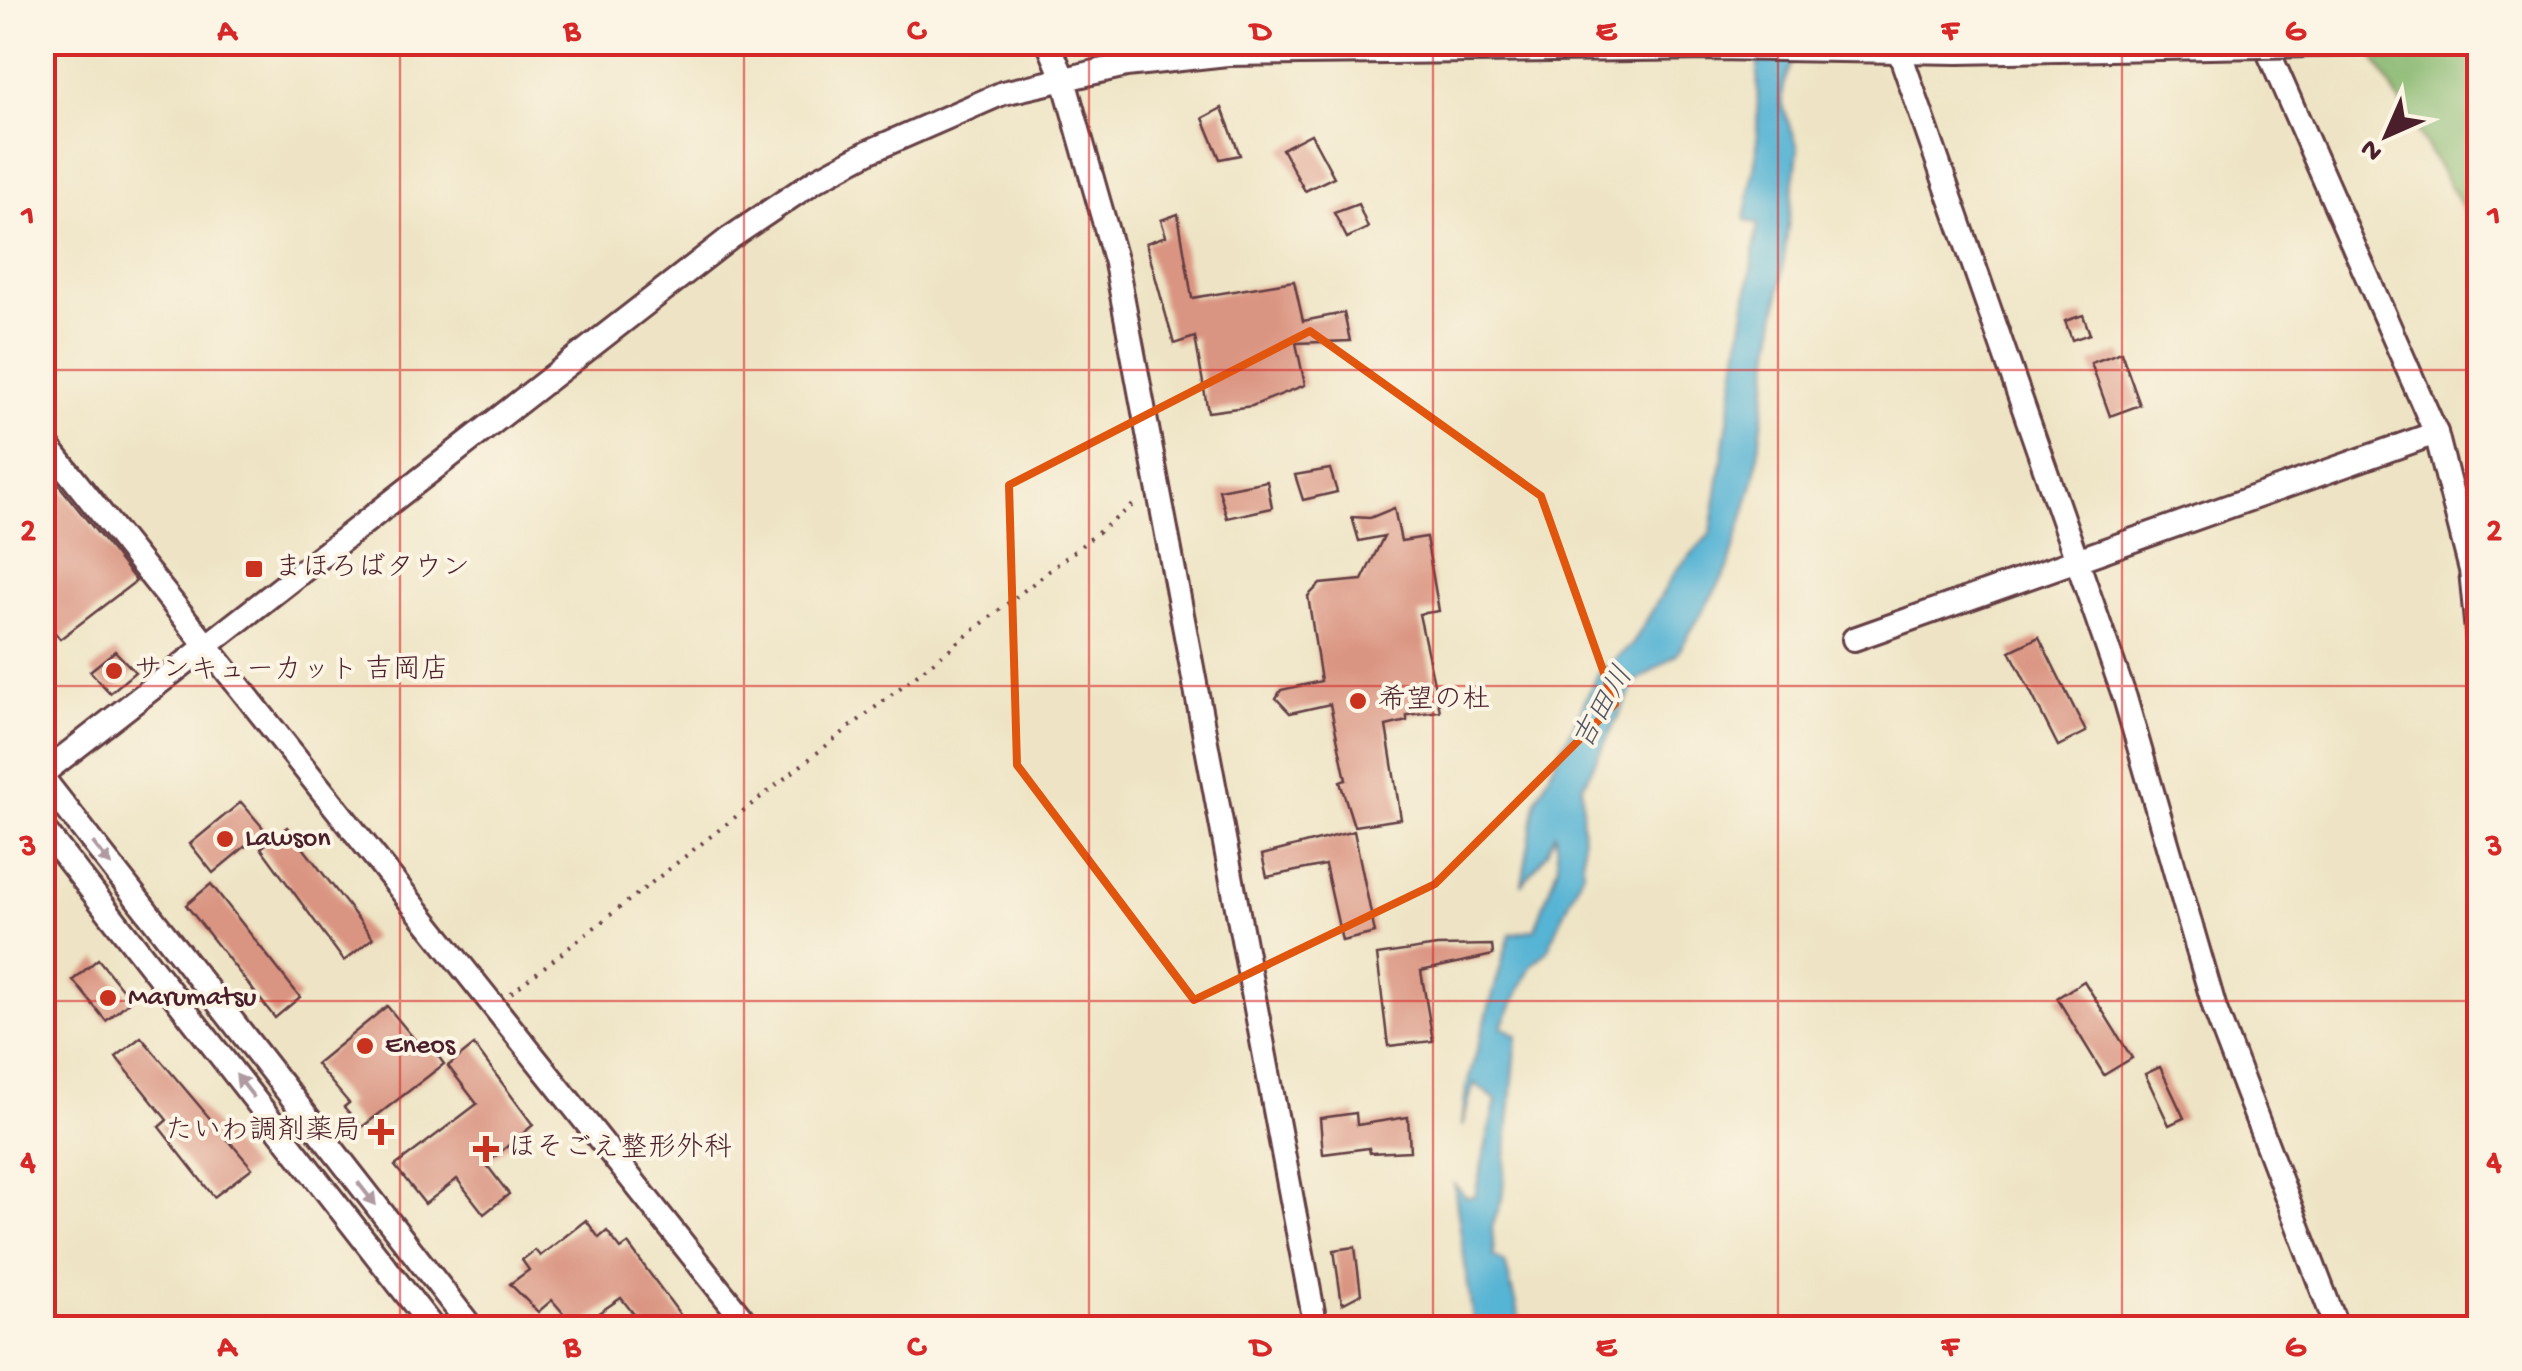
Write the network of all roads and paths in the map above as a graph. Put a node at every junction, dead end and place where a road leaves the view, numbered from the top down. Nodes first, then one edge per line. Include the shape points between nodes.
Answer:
1 (1048, 42) edge
2 (2264, 42) edge
3 (2422, 42) edge
4 (2359, 44) edge
5 (1897, 48) edge
6 (1064, 80) junction
7 (2436, 433) junction
8 (42, 438) edge
9 (1159, 485) junction
10 (2075, 558) junction
11 (1854, 639) dead end
12 (205, 647) junction
13 (2480, 664) edge
14 (42, 776) edge
15 (42, 827) edge
16 (491, 1008) junction
17 (433, 1328) edge
18 (472, 1328) edge
19 (750, 1328) edge
20 (1316, 1328) edge
21 (2338, 1328) edge

1 - 6 street
2 - 7 street
3 - 4 street
4 - 5 street, bridge
5 - 6 street via 1227,54
5 - 10 street
6 - 9 street via 1116,263
6 - 12 street via 1003,93 816,180 605,332
7 - 10 street
7 - 13 street via 2470,570
8 - 12 street
9 - 16 path
9 - 20 street
10 - 11 street
10 - 21 street via 2162,816 2215,1008
12 - 14 street
12 - 16 street
14 -> 18 street
17 -> 15 street
16 - 19 street

